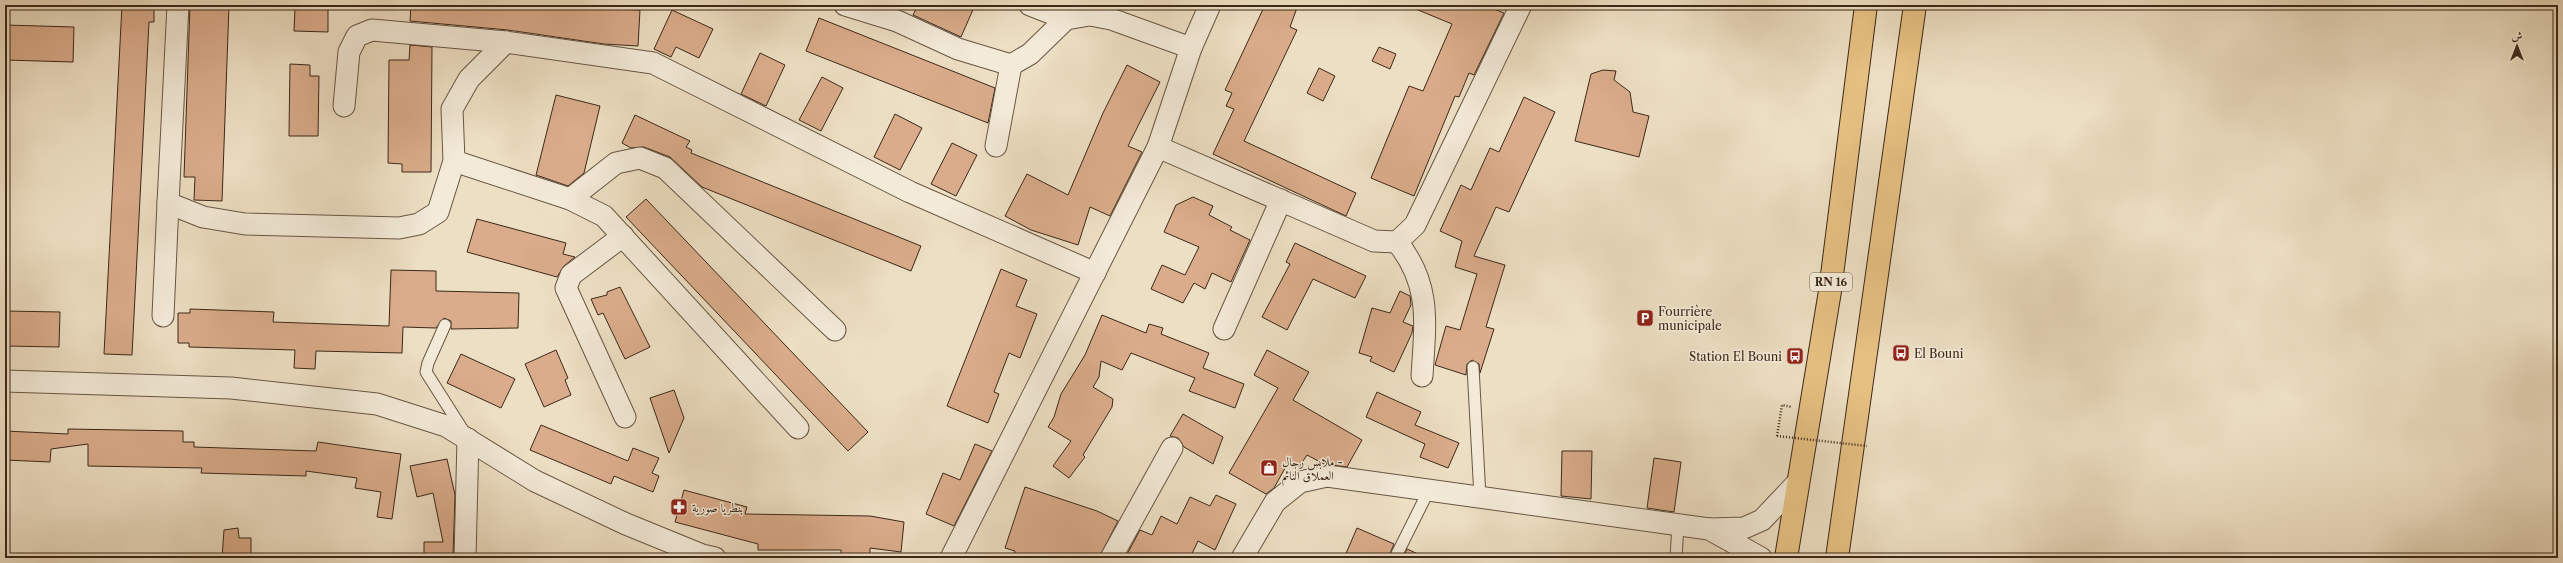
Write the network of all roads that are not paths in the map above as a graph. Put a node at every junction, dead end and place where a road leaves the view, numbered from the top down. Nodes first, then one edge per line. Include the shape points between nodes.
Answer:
1 (178, 5) edge
2 (1030, 5) edge
3 (1210, 5) edge
4 (1521, 5) edge
5 (1866, 5) edge
6 (1916, 5) edge
7 (852, 6) edge
8 (1066, 19) junction
9 (506, 42) junction
10 (1191, 48) junction
11 (1011, 66) junction
12 (344, 106) dead end
13 (996, 146) dead end
14 (1158, 147) junction
15 (454, 161) junction
16 (570, 199) junction
17 (1281, 200) junction
18 (168, 203) junction
19 (623, 236) junction
20 (1397, 242) junction
21 (1095, 273) junction
22 (163, 316) dead end
23 (445, 326) dead end
24 (1224, 329) dead end
25 (836, 330) dead end
26 (1473, 367) dead end
27 (1422, 376) dead end
28 (5, 380) edge
29 (625, 417) dead end
30 (798, 428) dead end
31 (468, 439) junction
32 (1172, 448) dead end
33 (1798, 482) junction
34 (1429, 490) junction
35 (1480, 497) junction
36 (1678, 525) junction
37 (1710, 529) junction
38 (465, 558) edge
39 (716, 558) edge
40 (951, 558) edge
41 (1111, 558) edge
42 (1242, 558) edge
43 (1394, 558) edge
44 (1676, 558) edge
45 (1761, 558) edge
46 (1786, 558) edge
47 (1837, 558) edge

1 - 18 street
2 - 8 street
3 - 10 street
4 - 20 street via 1415,225
5 - 33 highway, RN 16 via 1830,291
6 - 47 highway
7 - 11 street via 897,21 958,49
8 - 10 street via 1090,15 1111,19
8 - 11 street via 1030,54
9 - 12 street via 372,30 357,36 349,52
9 - 15 street via 469,79 452,109
9 - 21 street via 653,63 910,192
10 - 14 street
11 - 13 street
14 - 17 street
14 - 21 street
15 - 16 street
15 - 18 street via 438,212 420,224 399,228 245,224 203,217
16 - 19 street via 604,216
16 - 25 street via 616,163 640,158 666,168
17 - 20 street via 1374,241
17 - 24 street
18 - 22 street
19 - 29 street via 571,275 566,288
19 - 30 street
20 - 27 street via 1412,260 1421,281 1425,323
21 - 40 street
23 - 31 lane via 426,372
26 - 35 lane
28 - 31 street via 231,388 377,404 446,426
31 - 38 street
31 - 39 street via 535,481 626,524 702,555
32 - 41 street
33 - 37 street via 1762,520 1744,528
33 - 46 highway, RN 16
34 - 35 street
34 - 42 street via 1327,476 1300,482 1275,502
34 - 43 lane
35 - 36 street
36 - 37 street
36 - 44 lane
37 - 45 street

